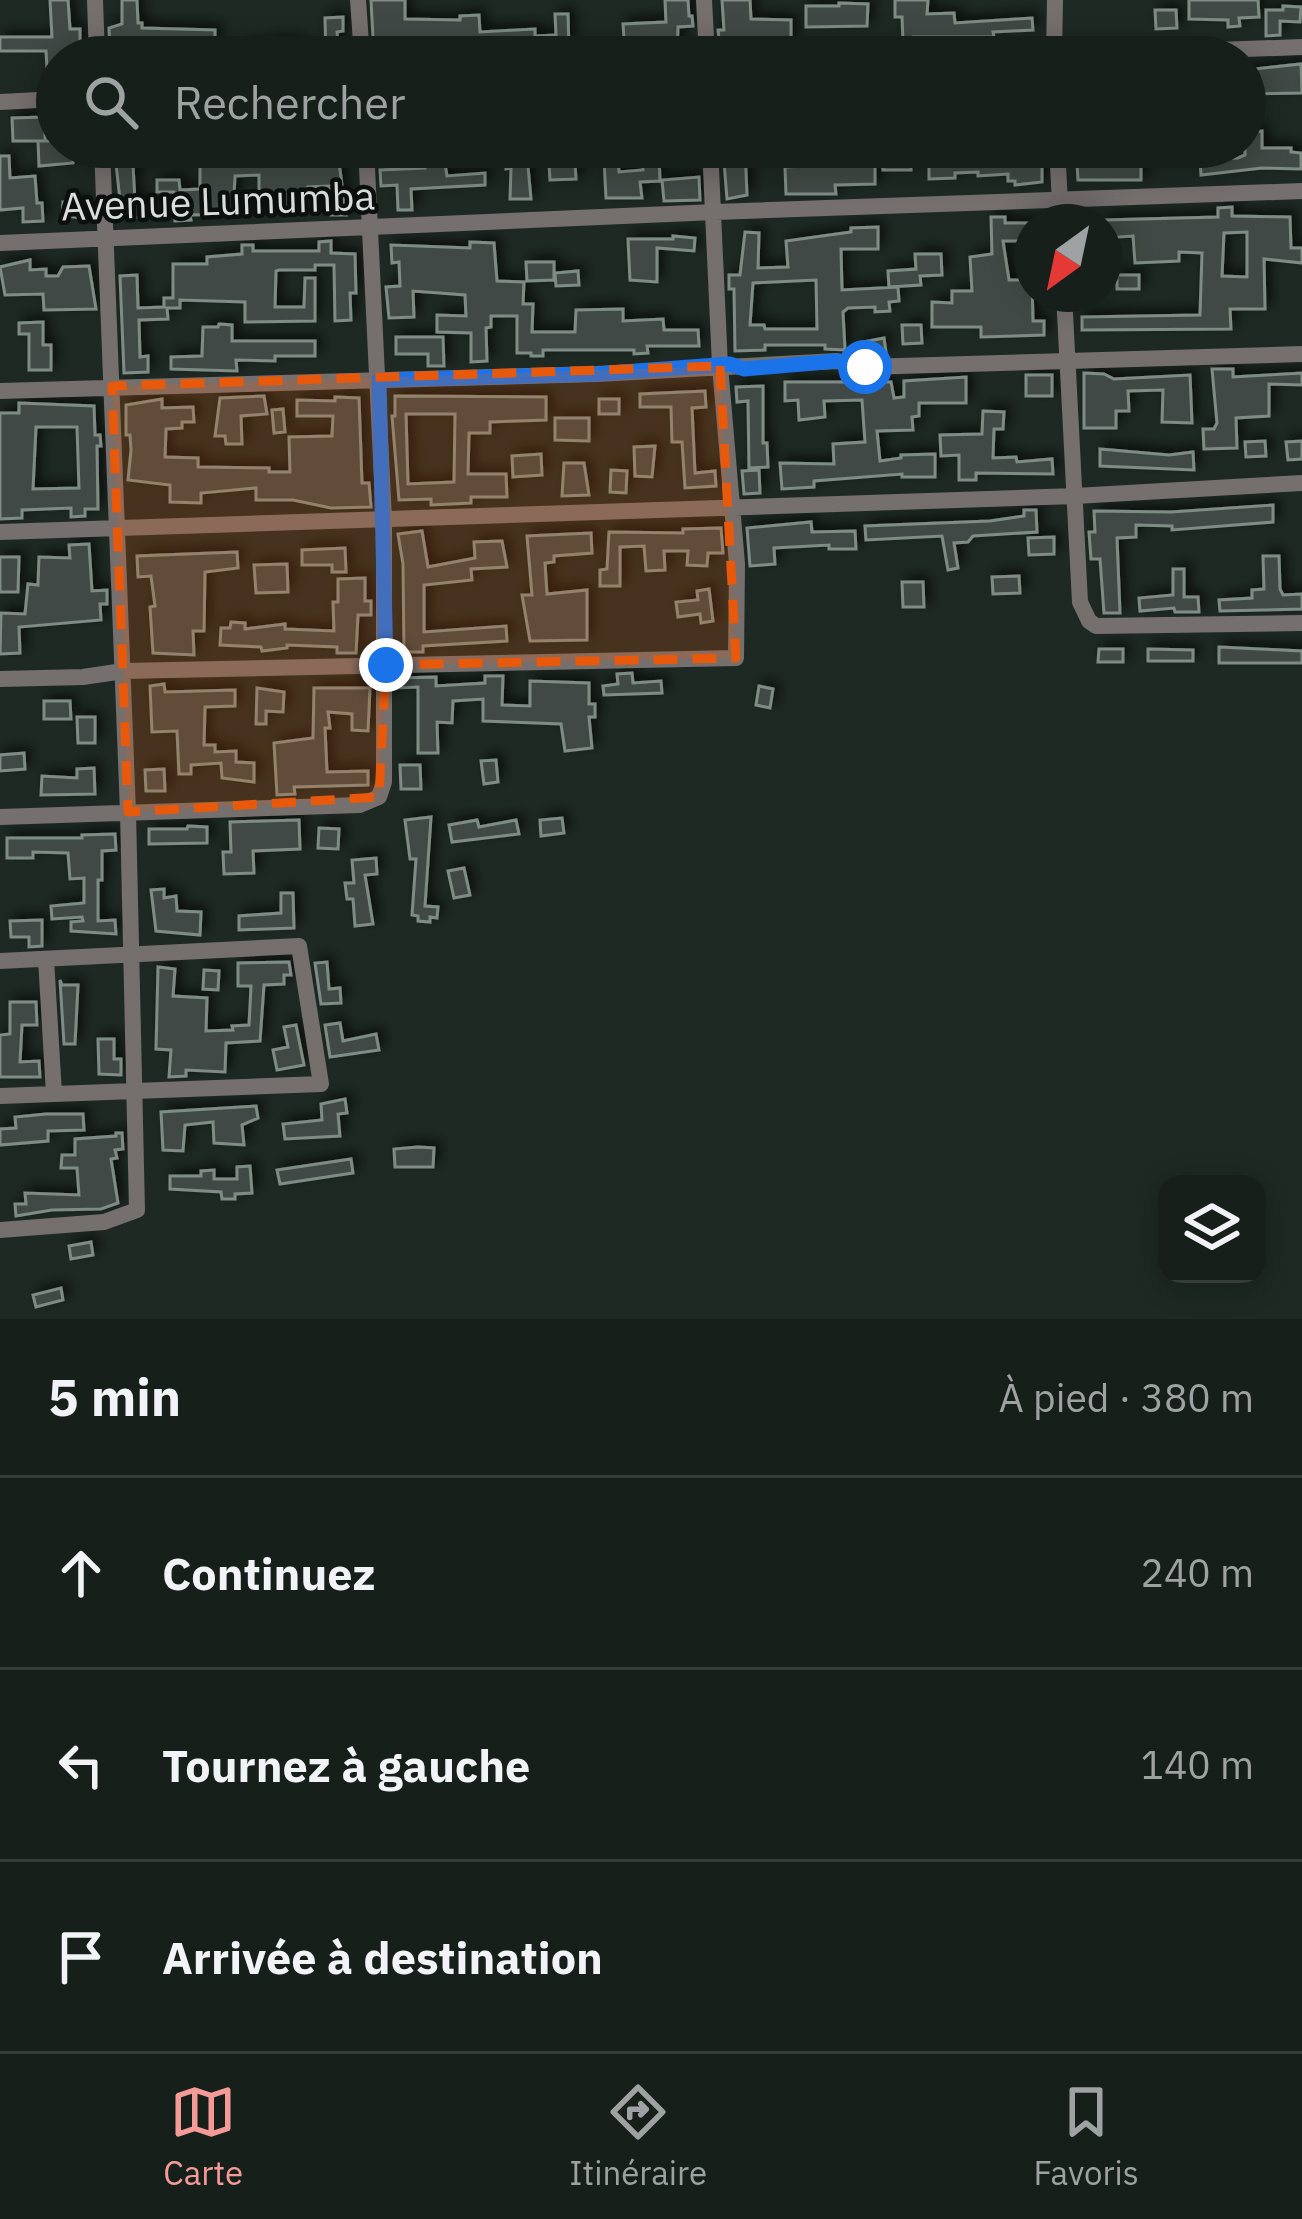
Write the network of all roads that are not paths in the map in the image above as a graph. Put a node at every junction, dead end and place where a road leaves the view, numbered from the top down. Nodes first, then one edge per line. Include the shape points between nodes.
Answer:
1 (95, 0) edge
2 (358, 0) edge
3 (704, 0) edge
4 (1054, 0) edge
5 (96, 36) edge
6 (361, 36) edge
7 (706, 36) edge
8 (1054, 36) edge
9 (1302, 47) edge
10 (1266, 48) edge
11 (36, 100) edge
12 (0, 102) edge
13 (103, 168) edge
14 (367, 168) edge
15 (712, 168) edge
16 (1058, 168) edge
17 (1302, 191) edge
18 (1060, 201) junction
19 (1060, 204) edge
20 (715, 212) junction
21 (369, 227) junction
22 (108, 238) junction
23 (0, 244) edge
24 (1065, 312) edge
25 (1302, 354) edge
26 (1066, 358) junction
27 (720, 366) junction
28 (379, 380) junction
29 (112, 386) junction
30 (0, 391) edge
31 (1302, 483) edge
32 (1075, 496) junction
33 (730, 505) junction
34 (384, 520) junction
35 (116, 528) junction
36 (0, 532) edge
37 (1302, 622) edge
38 (386, 665) junction
39 (123, 671) junction
40 (0, 679) edge
41 (128, 812) junction
42 (0, 818) edge
43 (131, 952) junction
44 (46, 959) junction
45 (0, 961) edge
46 (137, 1090) junction
47 (55, 1094) junction
48 (0, 1096) edge
49 (0, 1230) edge

1 - 5 street
2 - 6 street
3 - 7 street
4 - 8 street
9 - 10 street
11 - 12 street
13 - 22 street
14 - 21 street
15 - 20 street
16 - 18 street
17 - 18 street, Avenue Lumumba
18 - 19 street
18 - 20 street, Avenue Lumumba
20 - 21 street, Avenue Lumumba
20 - 27 street
21 - 22 street, Avenue Lumumba
21 - 28 street
22 - 23 street, Avenue Lumumba
22 - 29 street
24 - 26 street
25 - 26 street
26 - 27 street
26 - 32 street
27 - 28 street
27 - 33 street
28 - 29 street
28 - 34 street
29 - 30 street
29 - 35 street
31 - 32 street
32 - 33 street
32 - 37 street via 1080,602 1096,626
33 - 34 street
33 - 38 street via 736,658
34 - 35 street
34 - 38 street
35 - 36 street
35 - 39 street
38 - 39 street
38 - 41 street via 379,797 360,805
39 - 40 street
39 - 41 street
41 - 42 street
41 - 43 street
43 - 44 street
43 - 46 street
43 - 46 street via 299,946 321,1084
44 - 45 street
44 - 47 street
46 - 47 street
46 - 49 street via 137,1210 104,1222
47 - 48 street

